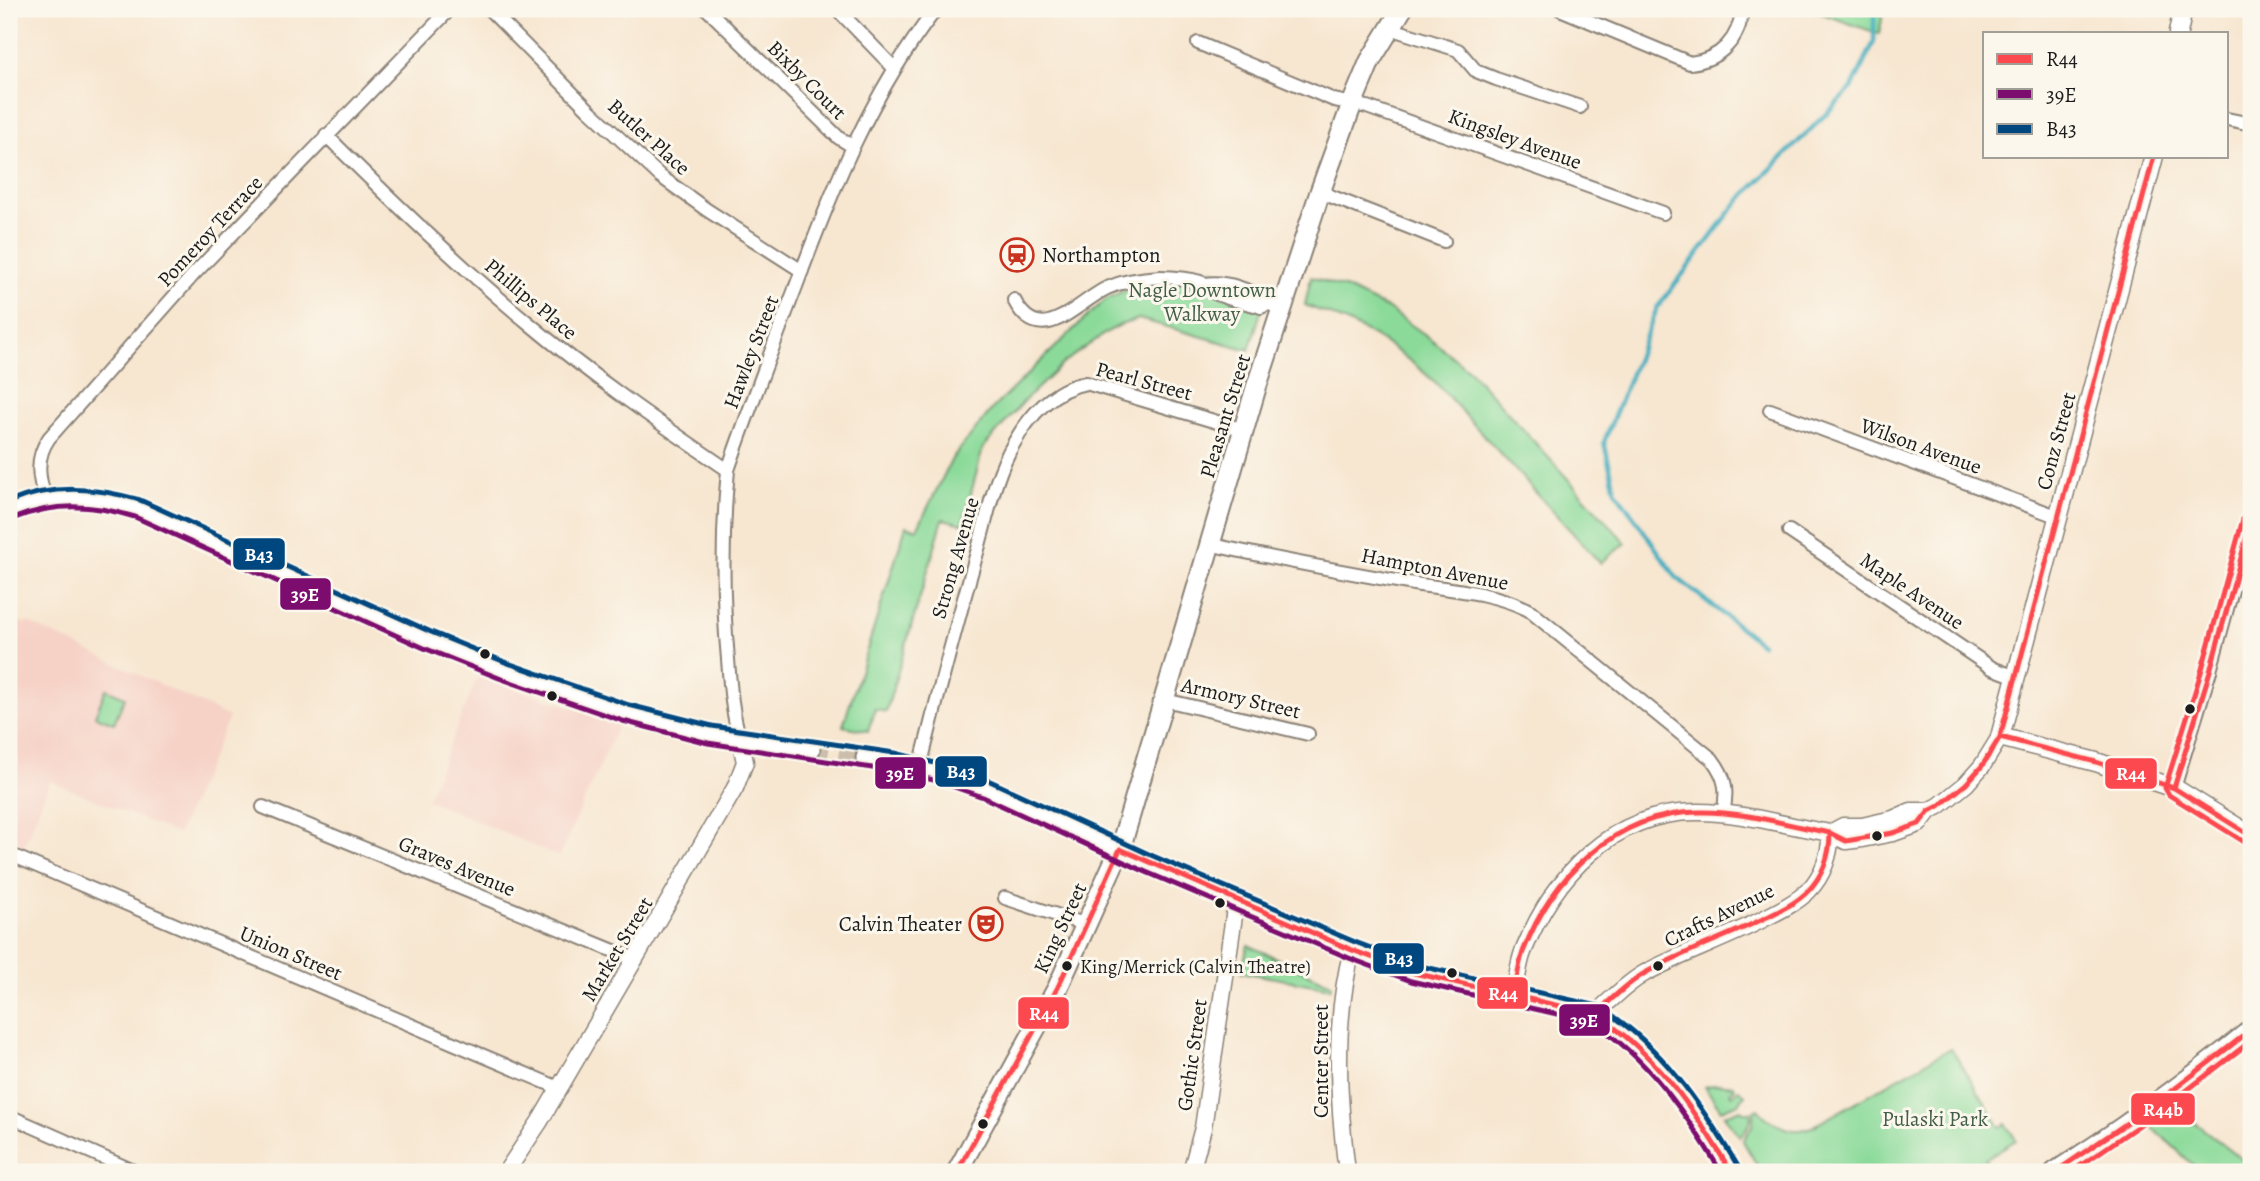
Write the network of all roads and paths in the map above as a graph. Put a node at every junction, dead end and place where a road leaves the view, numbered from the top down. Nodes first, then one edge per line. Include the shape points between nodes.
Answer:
1 (450, 9) edge
2 (489, 9) edge
3 (707, 9) edge
4 (837, 9) edge
5 (936, 9) edge
6 (1402, 9) edge
7 (1560, 9) edge
8 (1742, 9) edge
9 (2183, 9) edge
10 (1389, 28) junction
11 (2178, 32) edge
12 (1198, 43) dead end
13 (894, 68) junction
14 (1352, 104) junction
15 (1580, 107) dead end
16 (2228, 119) edge
17 (2251, 124) edge
18 (326, 135) junction
19 (852, 146) junction
20 (2153, 158) edge
21 (1321, 192) junction
22 (1663, 213) dead end
23 (1444, 241) dead end
24 (802, 271) junction
25 (1014, 300) dead end
26 (1275, 306) junction
27 (1073, 385) joint
28 (1770, 410) dead end
29 (1244, 430) junction
30 (728, 470) junction
31 (46, 500) junction
32 (9, 511) edge
33 (2059, 517) junction
34 (2251, 521) edge
35 (1789, 531) dead end
36 (1209, 544) junction
37 (2016, 677) junction
38 (1165, 700) junction
39 (1308, 734) dead end
40 (2000, 737) junction
41 (740, 739) junction
42 (810, 749) tunnel mouth
43 (866, 758) tunnel mouth
44 (920, 767) junction
45 (2174, 788) junction
46 (263, 807) dead end
47 (1723, 813) junction
48 (1830, 833) junction
49 (2251, 835) edge
50 (1120, 849) junction
51 (9, 854) edge
52 (1005, 898) dead end
53 (1236, 902) junction
54 (1087, 925) junction
55 (1352, 950) junction
56 (636, 960) junction
57 (1514, 994) junction
58 (1595, 1014) junction
59 (2251, 1030) edge
60 (559, 1088) junction
61 (9, 1116) edge
62 (136, 1172) edge
63 (506, 1172) edge
64 (957, 1172) edge
65 (1191, 1172) edge
66 (1347, 1172) edge
67 (1731, 1172) edge
68 (2055, 1172) edge

1 - 18 street, Pomeroy Terrace
2 - 24 street, Butler Place via 660,176
3 - 19 street, Bixby Court
4 - 13 street
5 - 13 street, Hawley Street
6 - 10 main road, Pleasant Street
7 - 8 street via 1690,63 1723,51 1738,31
9 - 11 main road
10 - 14 main road, Pleasant Street
10 - 15 street via 1458,50 1476,71
12 - 14 street, Kingsley Avenue
13 - 19 street, Hawley Street
14 - 21 main road, Pleasant Street
14 - 22 street, Kingsley Avenue
16 - 17 street
18 - 30 street, Phillips Place via 525,321
18 - 31 street, Pomeroy Terrace via 194,274 49,438 38,471
19 - 24 street, Hawley Street
20 - 33 main road, Conz Street
21 - 23 street
21 - 26 main road, Pleasant Street
24 - 30 street, Hawley Street
25 - 26 street via 1028,317 1044,323 1065,317 1107,289 1130,281 1169,278 1206,284 1214,293 1261,307
26 - 29 main road, Pleasant Street
27 - 29 street, Pearl Street via 1095,384
27 - 44 street, Strong Avenue via 1031,419 1002,468
28 - 33 street, Wilson Avenue
29 - 36 main road, Pleasant Street
30 - 41 street, Hawley Street via 723,604
31 - 32 main road
31 - 41 main road via 90,497 134,506 502,670 648,720
33 - 37 main road, Conz Street
34 - 45 street
35 - 37 street, Maple Avenue via 1993,668
36 - 38 main road, Pleasant Street
36 - 47 street, Hampton Avenue via 1461,590 1529,610 1712,759 1725,780
37 - 40 main road, Conz Street
38 - 39 street, Armory Street
38 - 50 main road, Pleasant Street
40 - 45 main road
40 - 48 street via 1966,784 1919,824 1846,841
41 - 42 main road
41 - 56 street, Market Street via 745,762 735,788
43 - 44 main road
44 - 50 main road via 986,789
45 - 49 main road
46 - 56 street, Graves Avenue
47 - 48 street
47 - 57 street via 1654,817 1630,824 1604,840 1562,883 1522,953
48 - 58 street, Crafts Avenue via 1831,847 1822,871 1801,897 1751,926 1646,973
50 - 53 main road
50 - 54 main road, King Street
51 - 60 street, Union Street
52 - 54 street
53 - 55 main road
53 - 65 street, Gothic Street via 1203,1128
54 - 64 main road, King Street
55 - 57 main road via 1414,973
55 - 66 street, Center Street via 1343,985 1338,1059
56 - 60 street, Market Street
57 - 58 main road
58 - 67 main road via 1628,1037 1668,1080
59 - 68 main road via 2099,1145
60 - 63 street, Market Street
61 - 62 street

